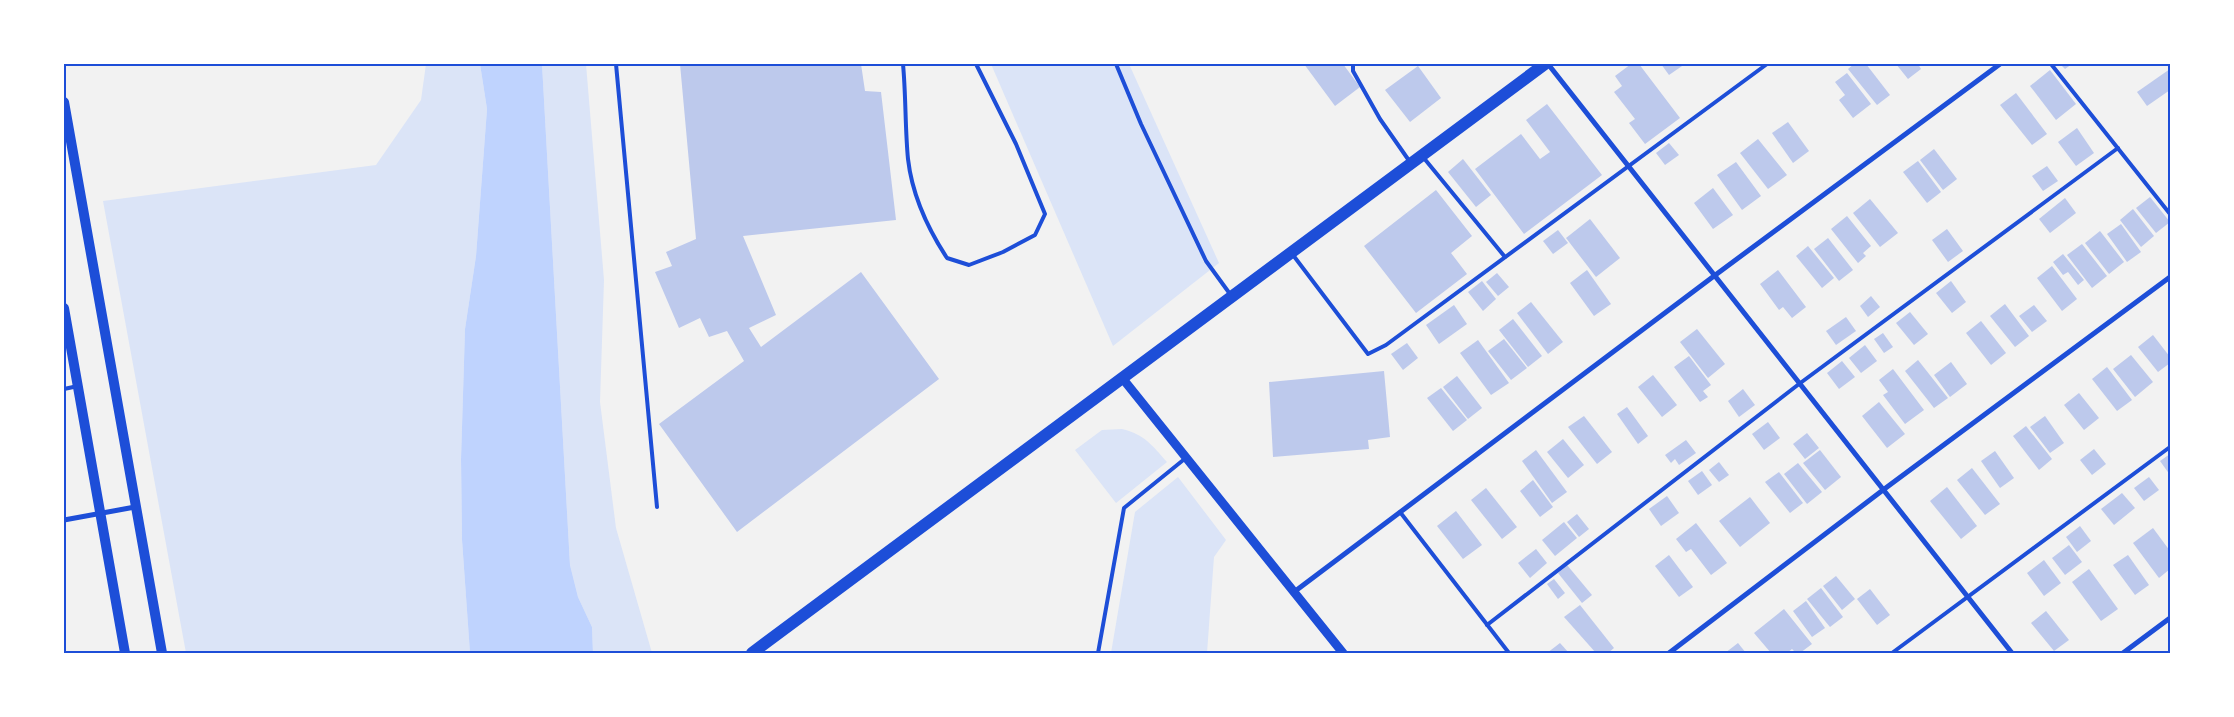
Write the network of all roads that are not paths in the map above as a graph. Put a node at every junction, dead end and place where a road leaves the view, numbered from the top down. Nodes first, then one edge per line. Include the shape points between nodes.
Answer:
1 (616, 64) edge
2 (903, 64) edge
3 (976, 64) edge
4 (1116, 64) edge
5 (1353, 64) edge
6 (1547, 64) edge
7 (1767, 64) edge
8 (2000, 64) edge
9 (2051, 64) edge
10 (64, 102) edge
11 (2118, 148) junction
12 (1422, 156) junction
13 (1411, 164) junction
14 (1628, 166) junction
15 (2170, 214) edge
16 (1292, 253) junction
17 (1505, 257) junction
18 (1714, 276) junction
19 (2170, 277) edge
20 (1232, 297) junction
21 (64, 308) edge
22 (1123, 379) junction
23 (1799, 384) junction
24 (78, 386) junction
25 (64, 389) edge
26 (2170, 447) edge
27 (1187, 458) junction
28 (1883, 490) junction
29 (657, 507) dead end
30 (135, 508) junction
31 (1400, 512) junction
32 (100, 514) junction
33 (64, 520) edge
34 (1294, 592) junction
35 (1967, 596) junction
36 (2170, 618) edge
37 (1487, 625) junction
38 (125, 653) edge
39 (162, 653) edge
40 (752, 653) edge
41 (1098, 653) edge
42 (1342, 653) edge
43 (1509, 653) edge
44 (1669, 653) edge
45 (1892, 653) edge
46 (2012, 653) edge
47 (2123, 653) edge

1 - 29 lane
2 - 3 lane via 908,161 919,204 933,237 947,258 969,265 1035,235 1045,214 1016,144
4 - 20 lane via 1206,261
5 - 13 lane via 1353,71 1380,119
6 - 12 main road
6 - 14 street
7 - 14 lane
8 - 18 street
9 - 11 lane
10 - 30 main road
11 - 15 lane
11 - 23 lane
12 - 13 main road
12 - 17 lane
13 - 16 main road
14 - 17 lane
14 - 18 street
16 - 17 lane via 1368,354 1386,345
16 - 20 main road
18 - 23 street
18 - 31 street
19 - 28 street
20 - 22 main road
21 - 24 main road
22 - 27 street
22 - 40 main road
23 - 28 street
23 - 37 lane
24 - 25 lane
24 - 32 main road
26 - 35 lane
27 - 34 street
27 - 41 lane via 1124,508
28 - 35 street
28 - 44 street
30 - 32 street
30 - 39 main road
31 - 34 street
31 - 37 lane
32 - 33 street
32 - 38 main road
34 - 42 street
35 - 45 lane
35 - 46 street
36 - 47 street
37 - 43 lane

